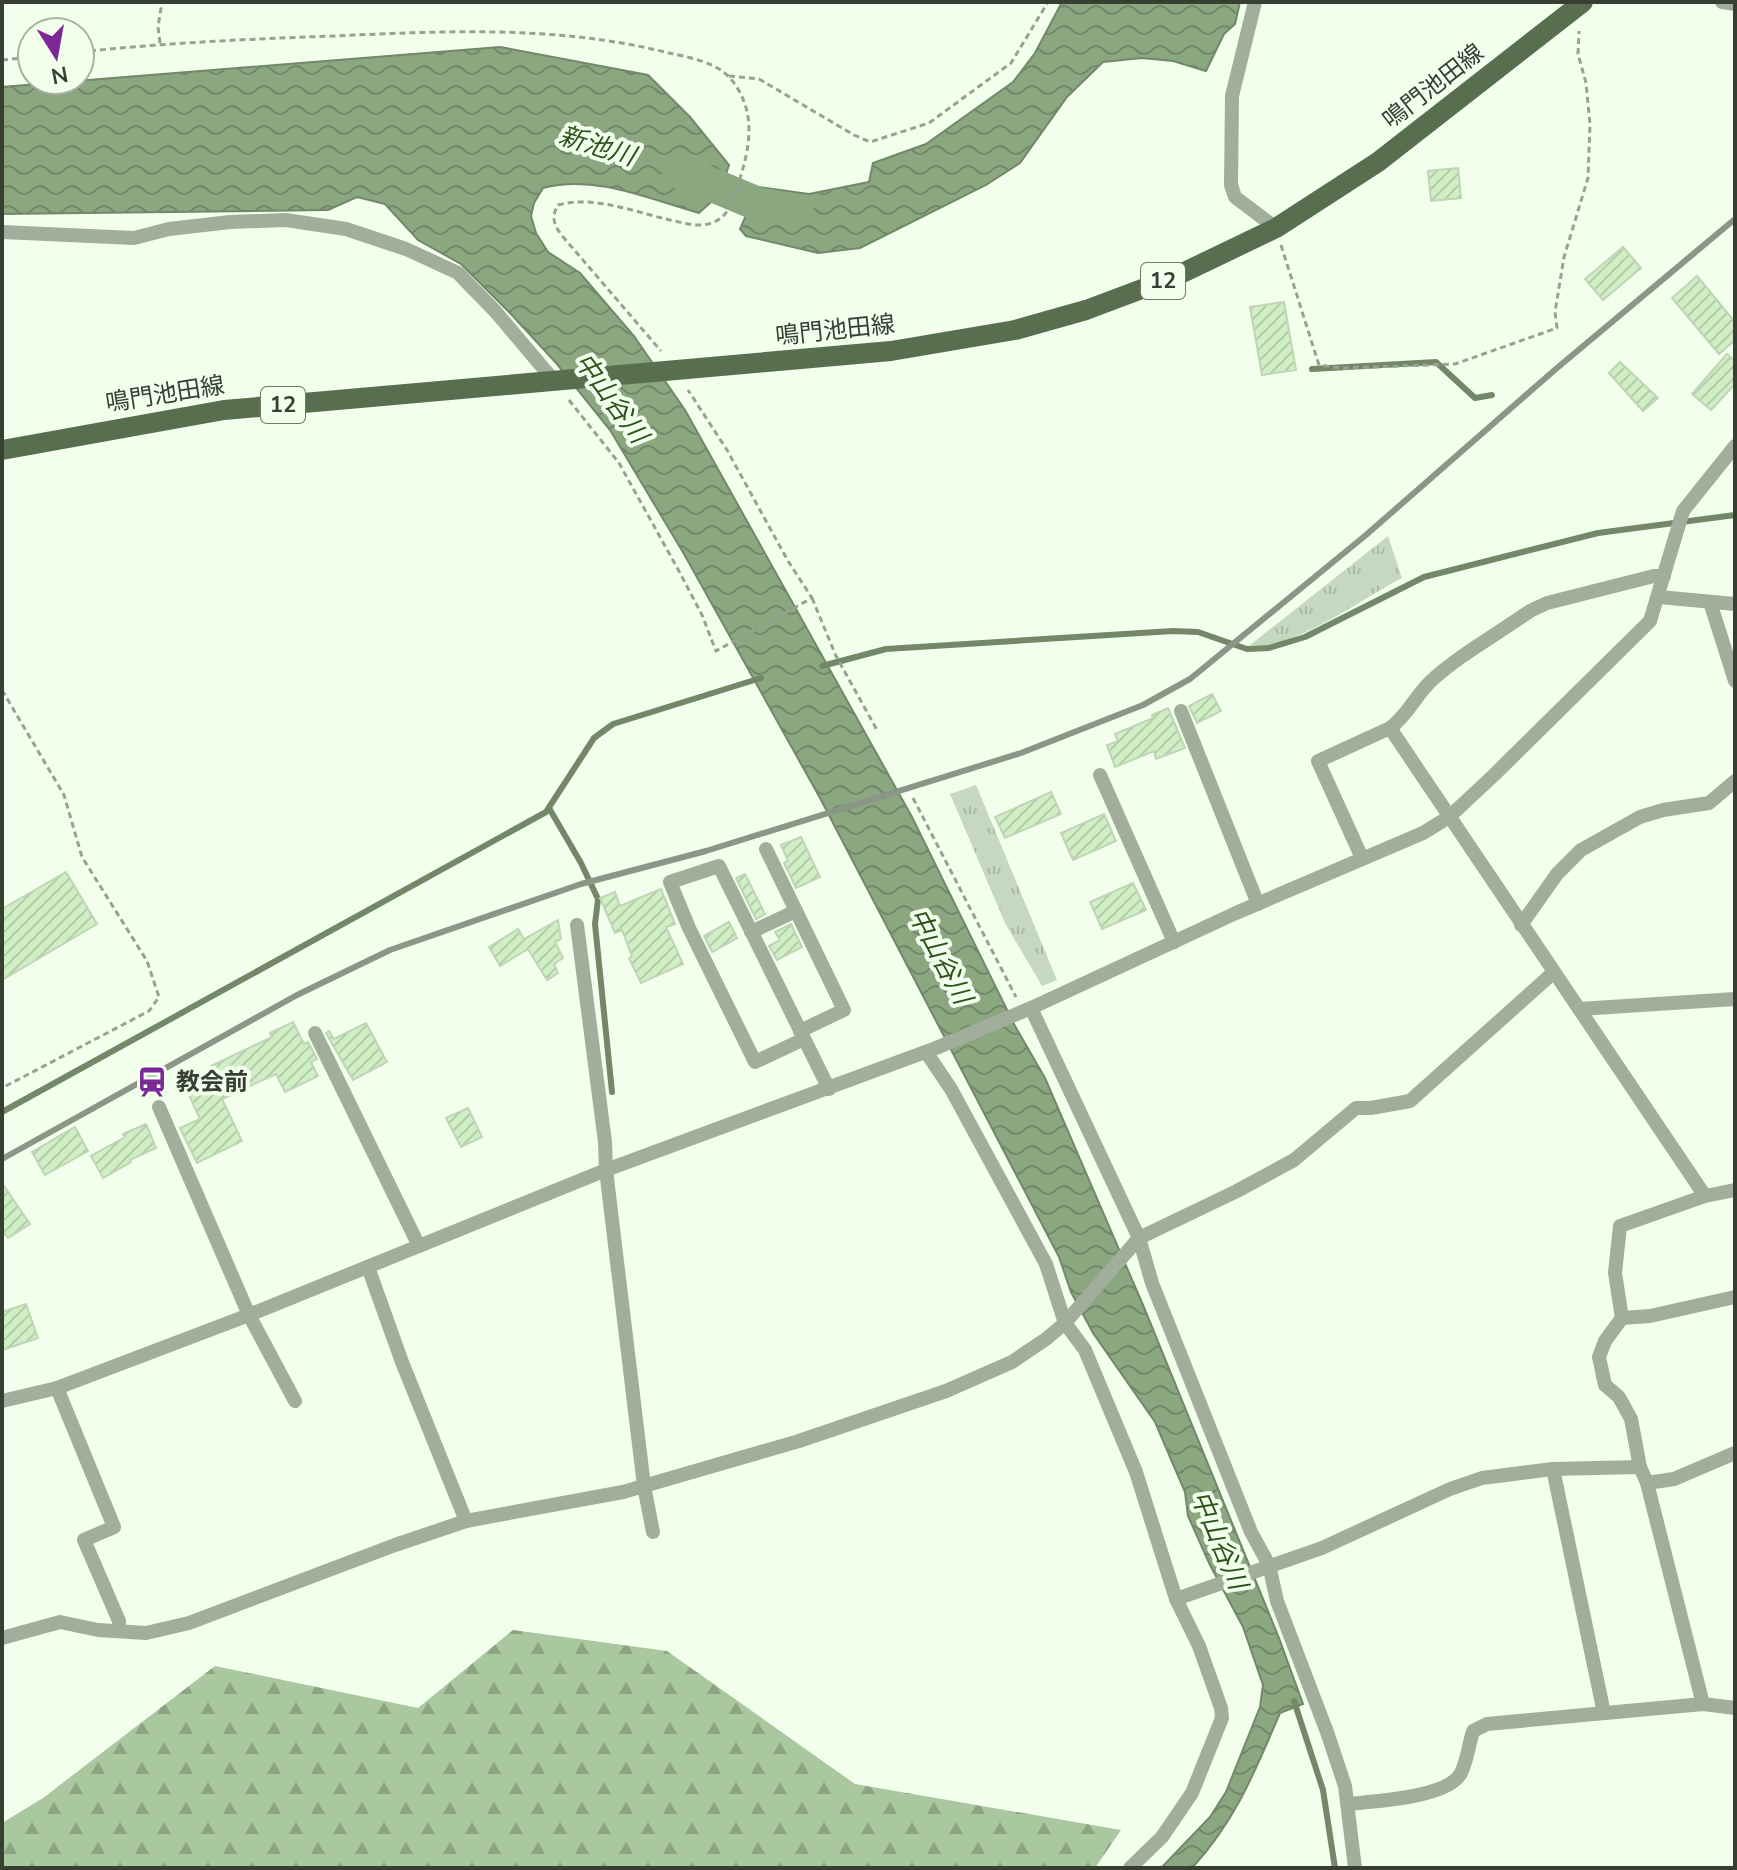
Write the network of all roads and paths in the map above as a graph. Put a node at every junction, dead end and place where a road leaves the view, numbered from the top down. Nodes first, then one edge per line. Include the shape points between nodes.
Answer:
1 (162, 2) edge
2 (1048, 2) edge
3 (1255, 2) edge
4 (1722, 2) edge
5 (1582, 3) edge
6 (1735, 4) edge
7 (160, 43) junction
8 (96, 50) edge
9 (729, 76) junction
10 (1276, 228) junction
11 (2, 232) edge
12 (672, 371) junction
13 (560, 381) junction
14 (1735, 446) edge
15 (2, 450) edge
16 (1664, 576) junction
17 (1659, 597) junction
18 (812, 598) junction
19 (1710, 602) junction
20 (1735, 604) edge
21 (1735, 681) edge
22 (2, 690) edge
23 (1181, 711) dead end
24 (1390, 728) junction
25 (878, 732) dead end
26 (1100, 775) dead end
27 (1735, 781) edge
28 (913, 798) dead end
29 (1449, 817) junction
30 (766, 849) dead end
31 (1362, 858) junction
32 (1258, 904) junction
33 (796, 911) junction
34 (577, 925) dead end
35 (1521, 925) junction
36 (751, 932) junction
37 (1174, 942) junction
38 (1554, 972) junction
39 (1735, 999) edge
40 (1579, 1009) junction
41 (1025, 1010) junction
42 (315, 1033) dead end
43 (802, 1035) junction
44 (931, 1050) junction
45 (2, 1088) edge
46 (829, 1089) junction
47 (159, 1107) dead end
48 (606, 1170) junction
49 (1735, 1190) edge
50 (1705, 1196) junction
51 (1133, 1243) junction
52 (419, 1246) junction
53 (368, 1267) junction
54 (1735, 1297) edge
55 (249, 1315) junction
56 (1069, 1318) junction
57 (1622, 1318) junction
58 (57, 1388) junction
59 (2, 1401) edge
60 (295, 1401) dead end
61 (1735, 1453) edge
62 (1640, 1467) junction
63 (1553, 1469) junction
64 (1647, 1483) junction
65 (644, 1486) junction
66 (466, 1521) junction
67 (653, 1532) dead end
68 (1262, 1567) junction
69 (1179, 1598) junction
70 (119, 1631) junction
71 (2, 1638) edge
72 (1703, 1704) junction
73 (1735, 1708) edge
74 (1604, 1713) junction
75 (1348, 1804) junction
76 (1130, 1868) edge
77 (1355, 1868) edge

1 - 7 path
2 - 9 path via 1011,63 929,123 870,142 759,79
3 - 10 street via 1232,96 1231,185 1235,197
4 - 6 street
5 - 10 main road, 鳴門池田線 / 12 via 1378,162
5 - 10 path via 1578,54 1590,124 1588,178 1564,257 1557,328 1455,364 1319,365
7 - 8 path
7 - 9 path via 535,32 623,41 699,60
9 - 12 path via 745,103 751,135 729,211 721,219 695,225 572,201 558,205 553,214 555,227 638,321
10 - 12 main road, 鳴門池田線 / 12 via 1174,277 1015,330 891,351
11 - 13 street via 134,238 184,227 286,220 346,229 458,273
12 - 13 main road, 鳴門池田線 / 12
12 - 18 path via 727,450
13 - 15 main road, 鳴門池田線 / 12 via 224,410
13 - 18 path via 619,463 688,587 716,651
14 - 16 street via 1683,511
16 - 17 street
16 - 24 street via 1530,611 1434,678
17 - 19 street
17 - 29 street via 1639,634
18 - 25 path via 836,656
19 - 20 street
19 - 21 street
22 - 45 path via 64,795 82,857 147,961 159,997 149,1011
23 - 32 street
24 - 29 street
24 - 31 street via 1318,761
26 - 37 street
27 - 35 street via 1709,803 1640,817 1581,850
28 - 41 path
29 - 31 street
29 - 35 street
30 - 33 street
31 - 32 street
32 - 37 street
33 - 36 street
33 - 43 street via 844,1010
34 - 48 street
35 - 38 street
36 - 43 street
36 - 43 street via 719,866 670,882 755,1062
37 - 41 street
38 - 40 street
38 - 51 street via 1410,1101 1356,1108 1294,1160
39 - 40 street
40 - 50 street
41 - 44 street
41 - 51 street
42 - 52 street
43 - 46 street
44 - 46 street
44 - 56 street via 1046,1264
46 - 48 street
47 - 55 street
48 - 52 street
48 - 65 street
49 - 50 street
50 - 57 street via 1620,1226 1615,1273
51 - 56 street
51 - 68 street
52 - 53 street
53 - 55 street
53 - 66 street
54 - 57 street
55 - 58 street
55 - 60 street
56 - 65 street via 1012,1362 946,1391
56 - 69 street via 1136,1472
57 - 62 street via 1599,1357 1605,1385 1631,1419
58 - 59 street
58 - 70 street via 114,1527 84,1540
61 - 64 street via 1674,1479
62 - 63 street
62 - 64 street
63 - 68 street via 1482,1478 1322,1548
63 - 74 street
64 - 72 street
65 - 66 street
65 - 67 street
66 - 70 street via 189,1623 146,1633
68 - 69 street
68 - 75 street via 1327,1732
69 - 76 street via 1222,1718 1192,1793 1162,1837
70 - 71 street via 60,1622
72 - 73 street
72 - 74 street
74 - 75 street via 1487,1724 1473,1731 1460,1775 1449,1786
75 - 77 street

